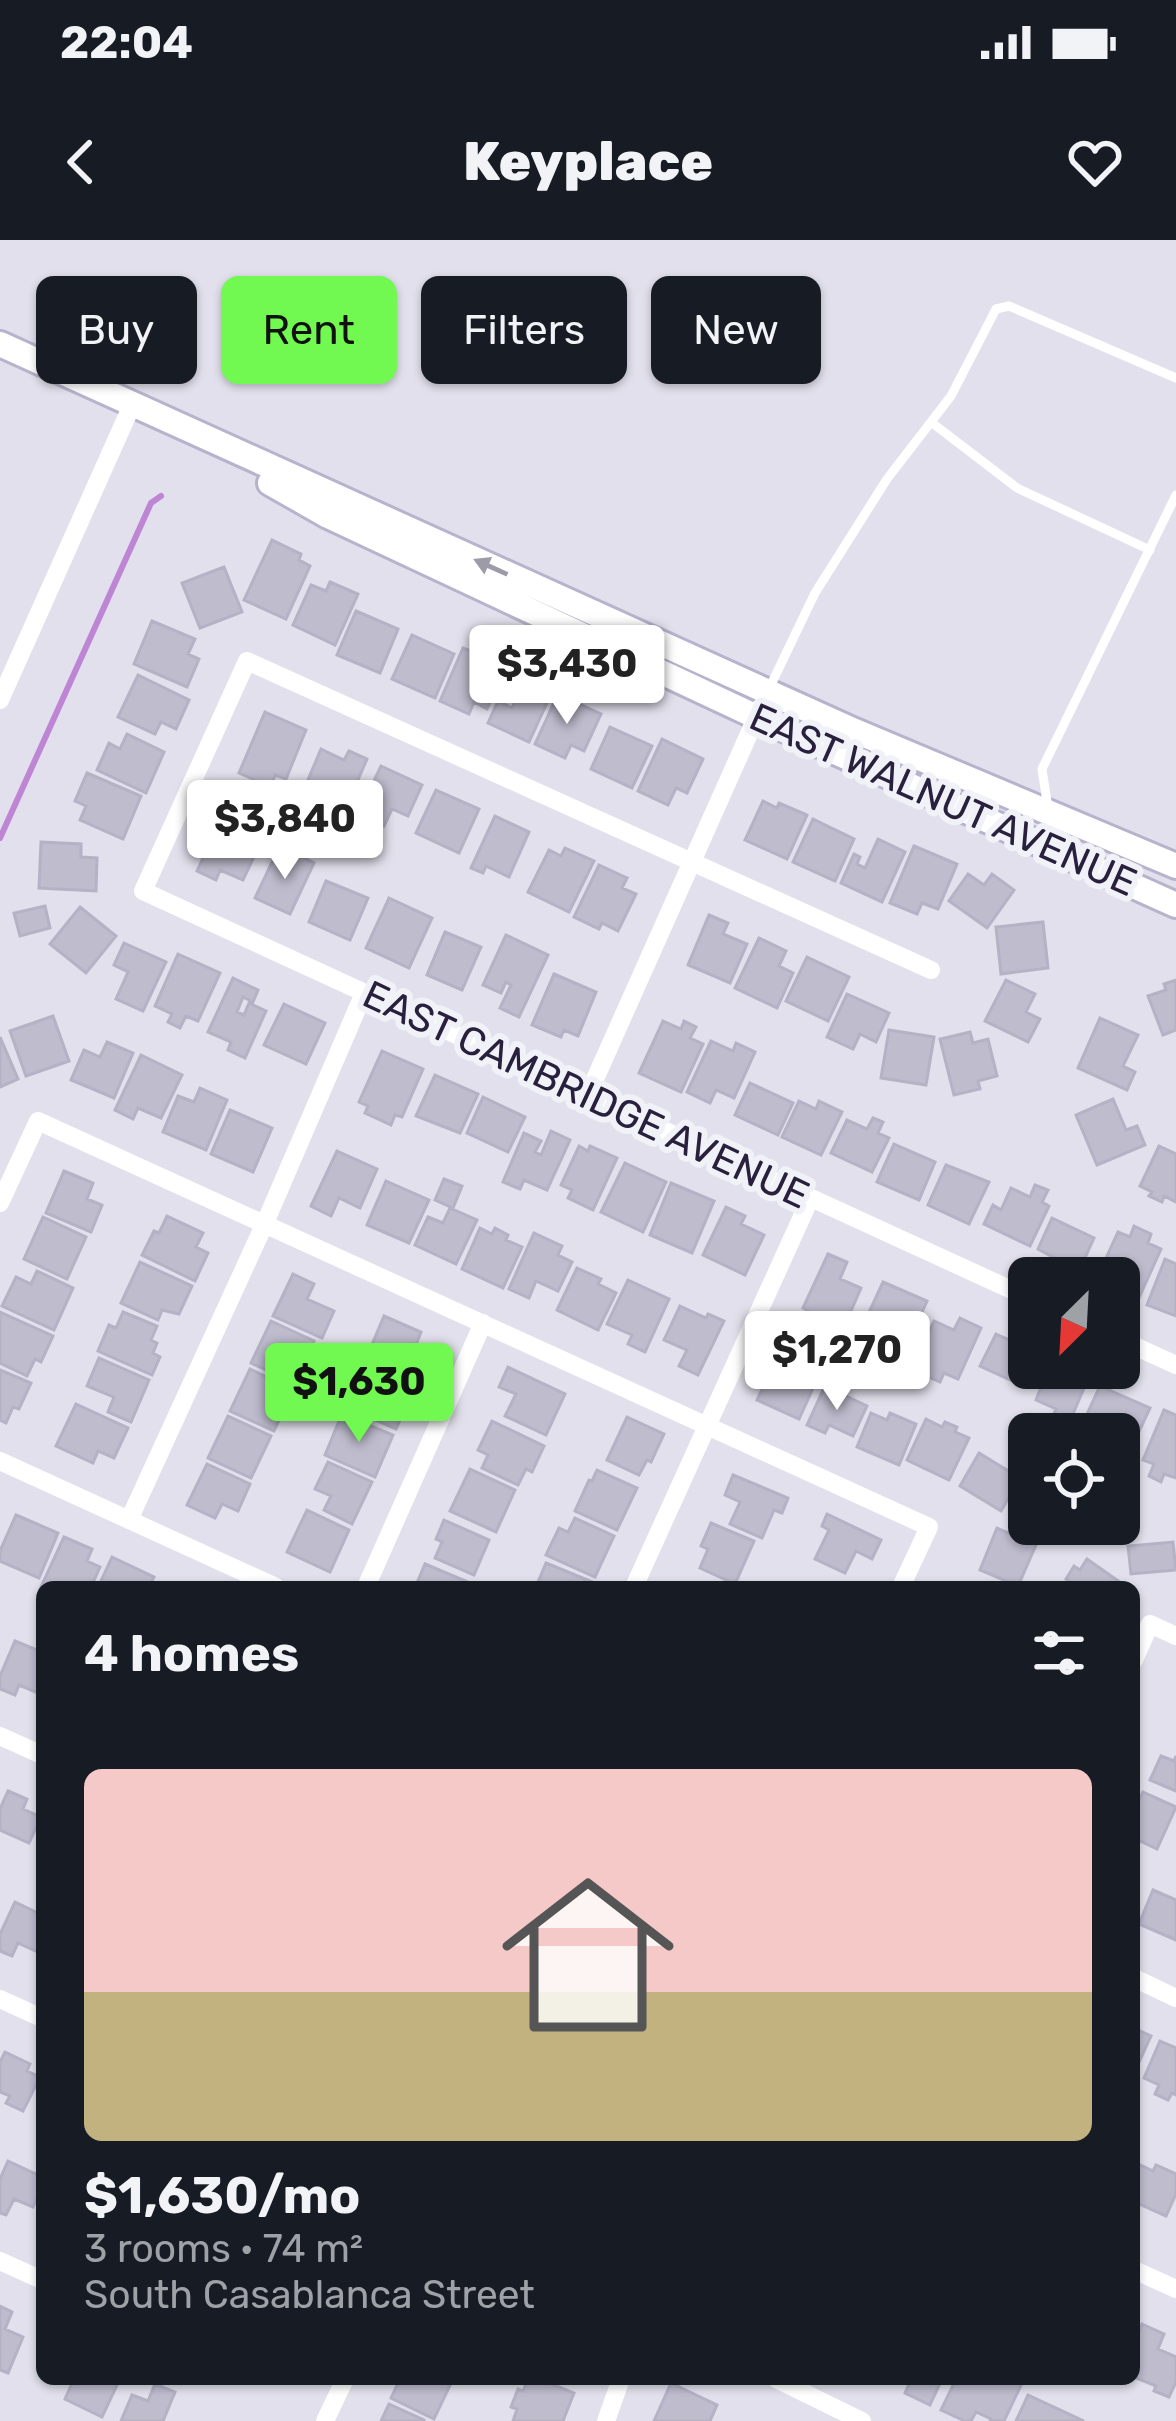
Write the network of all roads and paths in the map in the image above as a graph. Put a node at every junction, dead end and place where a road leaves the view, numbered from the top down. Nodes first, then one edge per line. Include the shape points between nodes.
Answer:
1 (0, 344) edge
2 (1176, 378) edge
3 (132, 405) junction
4 (931, 422) junction
5 (1176, 495) edge
6 (1150, 550) junction
7 (768, 692) junction
8 (0, 700) edge
9 (757, 717) junction
10 (1049, 813) junction
11 (1040, 844) junction
12 (692, 862) junction
13 (1176, 866) edge
14 (1176, 905) edge
15 (931, 970) dead end
16 (364, 993) junction
17 (587, 1097) junction
18 (811, 1199) junction
19 (0, 1203) edge
20 (265, 1222) junction
21 (1008, 1288) edge
22 (483, 1323) junction
23 (1140, 1349) edge
24 (1176, 1365) edge
25 (708, 1426) junction
26 (0, 1460) edge
27 (130, 1520) junction
28 (263, 1581) edge
29 (369, 1581) edge
30 (637, 1581) edge
31 (904, 1581) edge
32 (1176, 1636) edge
33 (1140, 1646) edge
34 (0, 1736) edge
35 (36, 1752) edge
36 (1140, 1981) edge
37 (1176, 1998) edge
38 (0, 1999) edge
39 (36, 2015) edge
40 (0, 2261) edge
41 (1140, 2273) edge
42 (36, 2277) edge
43 (1176, 2289) edge
44 (341, 2385) edge
45 (619, 2385) edge
46 (788, 2385) edge
47 (326, 2421) edge
48 (606, 2421) edge
49 (862, 2421) edge

1 - 3 main road, EAST WALNUT AVENUE
2 - 4 lane via 1009,306 989,319
7 -> 3 main road, EAST WALNUT AVENUE
3 - 8 street
3 - 9 main road, EAST WALNUT AVENUE via 328,516
4 - 6 lane via 1017,488
4 - 7 lane via 815,592
5 - 6 lane
6 - 10 lane via 1042,770
7 - 9 street
7 - 10 main road, EAST WALNUT AVENUE
9 - 11 main road, EAST WALNUT AVENUE
9 - 12 street
10 - 11 main road
10 - 13 main road, EAST WALNUT AVENUE
11 - 14 main road, EAST WALNUT AVENUE
12 - 15 street
12 - 16 street, EAST CAMBRIDGE AVENUE via 247,661 143,891
12 - 17 street
16 - 17 street, EAST CAMBRIDGE AVENUE
16 - 20 street
17 - 18 street, EAST CAMBRIDGE AVENUE
18 - 21 street, EAST CAMBRIDGE AVENUE
18 - 25 street
19 - 20 street via 38,1121
20 - 22 street
20 - 27 street
22 - 25 street
22 - 29 street
23 - 24 street
25 - 30 street
25 - 31 street via 928,1527
26 - 27 street
27 - 28 street
32 - 33 street via 1150,1624
34 - 35 street
36 - 37 street
38 - 39 street
40 - 42 street
41 - 43 street
44 - 47 street
45 - 48 street
46 - 49 street

